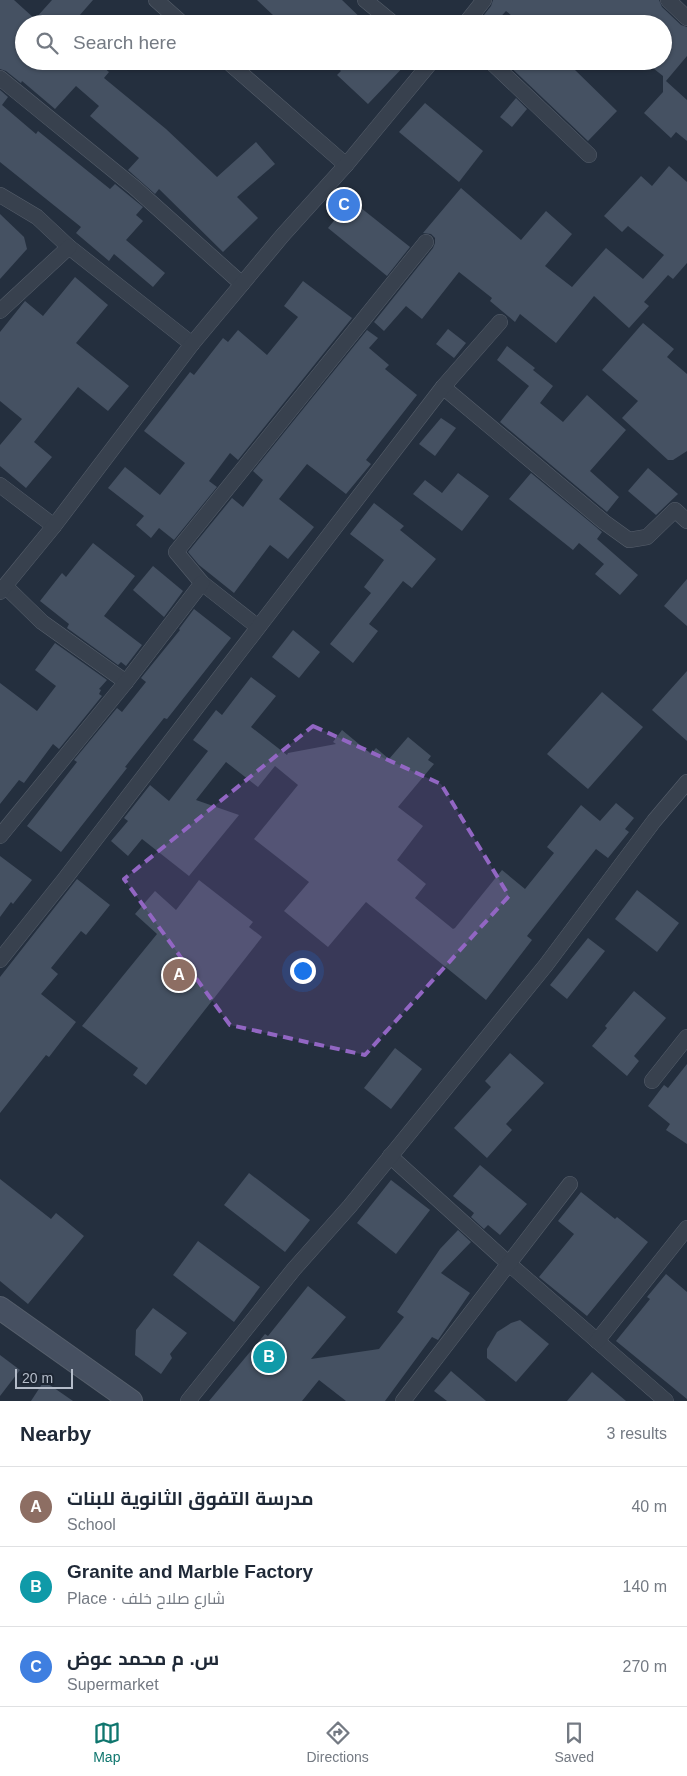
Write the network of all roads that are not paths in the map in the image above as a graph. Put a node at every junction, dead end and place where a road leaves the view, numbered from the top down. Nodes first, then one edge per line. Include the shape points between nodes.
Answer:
1 (156, 0) edge
2 (366, 0) edge
3 (484, 0) edge
4 (668, 0) edge
5 (173, 15) edge
6 (384, 15) edge
7 (472, 15) edge
8 (687, 18) edge
9 (237, 70) edge
10 (425, 70) edge
11 (499, 70) edge
12 (0, 78) edge
13 (589, 155) dead end
14 (346, 165) junction
15 (0, 195) edge
16 (426, 242) dead end
17 (69, 247) junction
18 (242, 284) junction
19 (0, 310) edge
20 (500, 322) dead end
21 (192, 344) junction
22 (444, 387) junction
23 (0, 485) edge
24 (687, 521) edge
25 (54, 526) junction
26 (202, 583) junction
27 (2, 589) edge
28 (258, 627) junction
29 (126, 682) junction
30 (687, 782) edge
31 (0, 836) edge
32 (0, 960) edge
33 (687, 1037) edge
34 (652, 1081) dead end
35 (390, 1156) junction
36 (570, 1184) dead end
37 (687, 1228) edge
38 (508, 1263) junction
39 (0, 1308) edge
40 (597, 1341) junction
41 (131, 1401) edge
42 (188, 1401) edge
43 (403, 1401) edge
44 (666, 1401) edge

1 - 5 street
2 - 6 street
3 - 7 street
4 - 8 street
9 - 14 street
10 - 14 street
11 - 13 street
12 - 18 street via 134,187
14 - 18 street
15 - 17 street via 37,217
16 - 26 street via 176,552
17 - 19 street
17 - 21 street
18 - 21 street
20 - 22 street
21 - 25 street
22 - 24 street via 629,540 647,536 674,510
22 - 28 street
23 - 25 street
25 - 27 street
26 - 28 street
26 - 29 street
27 - 29 street
28 - 32 street
29 - 31 street
30 - 35 street via 546,965
33 - 34 street
35 - 38 street
35 - 42 street
36 - 38 street
37 - 40 street
38 - 40 street
38 - 43 street
39 - 41 main road
40 - 44 street

